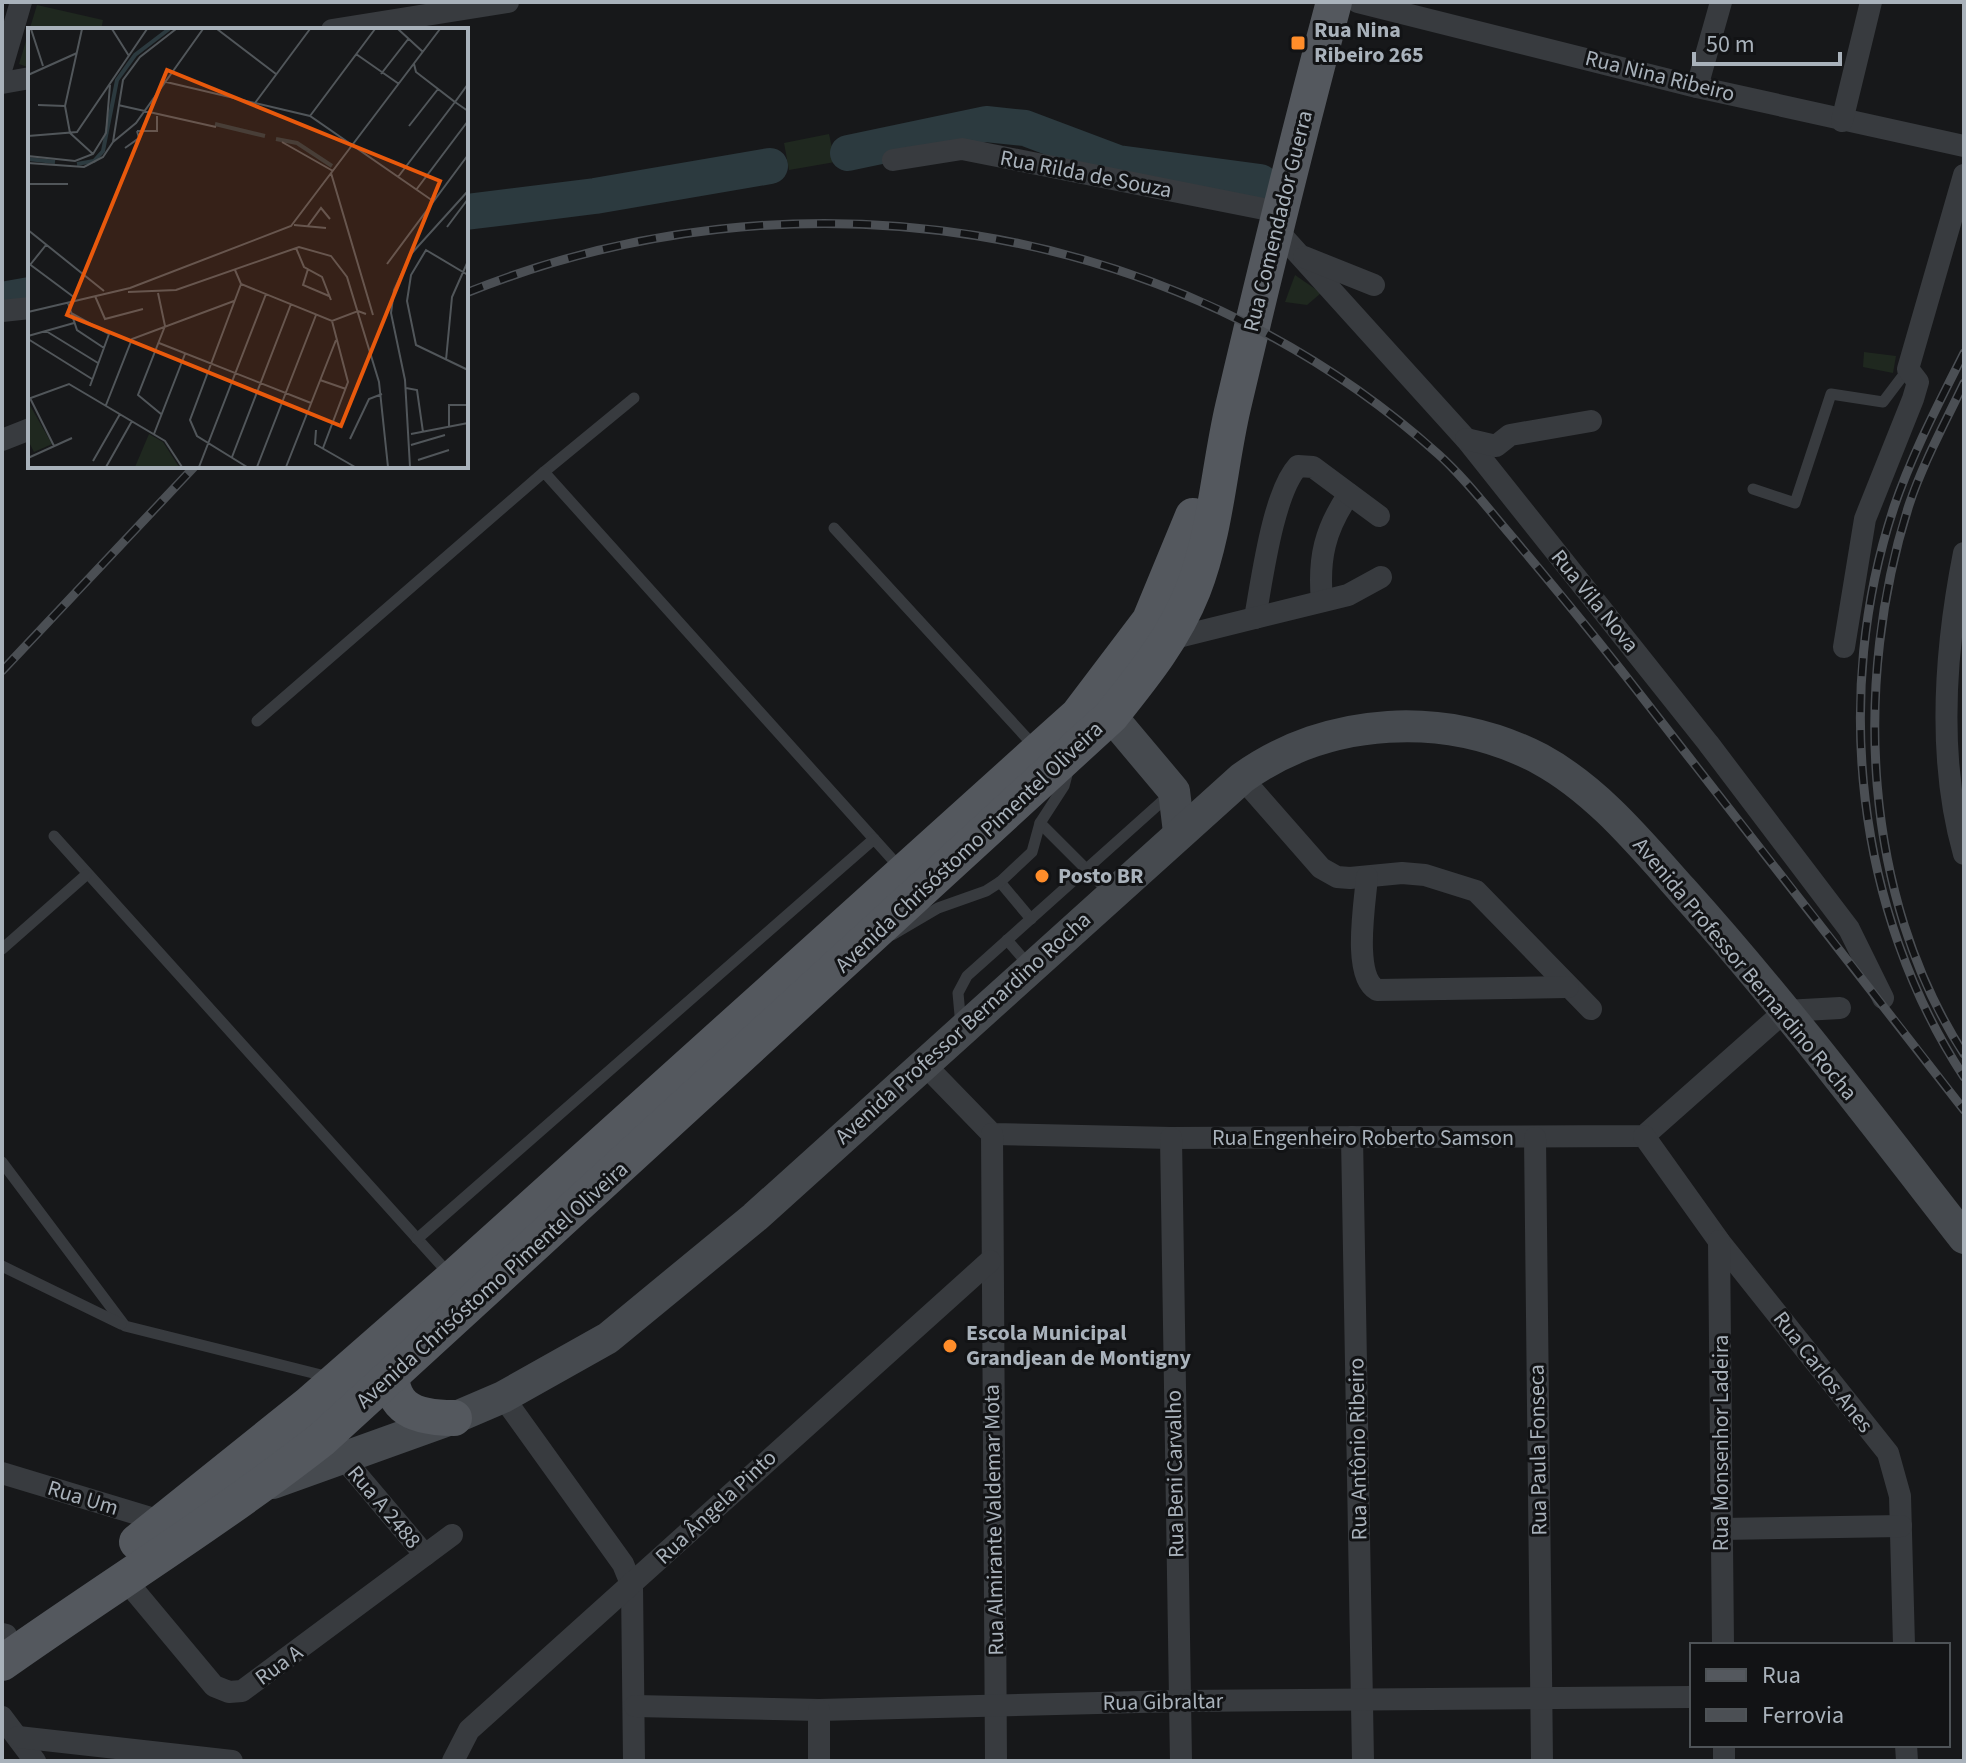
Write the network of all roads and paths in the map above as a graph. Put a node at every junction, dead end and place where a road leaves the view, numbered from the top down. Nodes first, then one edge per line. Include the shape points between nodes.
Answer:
1 (21, 2) edge
2 (508, 2) edge
3 (1334, 2) edge
4 (1358, 2) edge
5 (1721, 2) edge
6 (1871, 2) edge
7 (345, 28) edge
8 (2, 67) edge
9 (28, 78) edge
10 (2, 83) edge
11 (1697, 87) junction
12 (1842, 121) junction
13 (1964, 146) edge
14 (893, 160) dead end
15 (1964, 175) edge
16 (1278, 215) junction
17 (1299, 256) junction
18 (1374, 285) dead end
19 (28, 308) edge
20 (2, 311) edge
21 (1908, 369) junction
22 (634, 398) dead end
23 (1591, 421) dead end
24 (28, 430) edge
25 (1466, 439) junction
26 (2, 440) edge
27 (1225, 442) junction
28 (544, 472) junction
29 (1753, 489) dead end
30 (1349, 494) junction
31 (1379, 516) dead end
32 (834, 528) dead end
33 (1964, 553) edge
34 (1381, 577) dead end
35 (1322, 601) junction
36 (1255, 618) junction
37 (1170, 639) junction
38 (1844, 647) dead end
39 (1095, 715) junction
40 (257, 721) dead end
41 (1054, 754) junction
42 (1231, 787) junction
43 (1174, 791) junction
44 (1040, 823) junction
45 (1179, 832) junction
46 (54, 836) dead end
47 (874, 839) junction
48 (1964, 854) edge
49 (1088, 869) junction
50 (903, 872) junction
51 (86, 875) junction
52 (1367, 877) junction
53 (1000, 882) junction
54 (1111, 894) junction
55 (1031, 919) junction
56 (871, 937) junction
57 (1007, 940) junction
58 (2, 949) edge
59 (1031, 968) junction
60 (1568, 987) junction
61 (1883, 998) dead end
62 (1840, 1008) dead end
63 (1591, 1009) dead end
64 (1785, 1011) junction
65 (962, 1030) junction
66 (924, 1064) junction
67 (992, 1134) junction
68 (1644, 1136) junction
69 (1352, 1137) junction
70 (1171, 1138) junction
71 (1535, 1138) junction
72 (2, 1162) edge
73 (1964, 1238) edge
74 (417, 1239) junction
75 (1719, 1241) junction
76 (990, 1261) junction
77 (2, 1266) edge
78 (445, 1285) junction
79 (125, 1326) junction
80 (337, 1379) junction
81 (391, 1379) junction
82 (503, 1397) junction
83 (454, 1418) junction
84 (343, 1458) junction
85 (2, 1473) edge
86 (261, 1487) junction
87 (164, 1522) junction
88 (1901, 1526) junction
89 (1722, 1529) junction
90 (452, 1535) dead end
91 (425, 1555) junction
92 (123, 1577) junction
93 (632, 1586) junction
94 (3, 1642) edge
95 (1723, 1643) edge
96 (1904, 1643) edge
97 (1690, 1697) edge
98 (1541, 1698) junction
99 (1363, 1700) junction
100 (1180, 1701) junction
101 (635, 1706) junction
102 (996, 1707) junction
103 (819, 1710) junction
104 (2, 1717) edge
105 (18, 1737) junction
106 (35, 1761) edge
107 (232, 1761) edge
108 (453, 1761) edge
109 (634, 1761) edge
110 (819, 1761) edge
111 (996, 1761) edge
112 (1181, 1761) edge
113 (1363, 1761) edge
114 (1542, 1761) edge

1 - 8 street
2 - 7 street
3 - 16 main road, Rua Comendador Guerra
4 - 11 street, Rua Nina Ribeiro
5 - 11 street
6 - 12 street
9 - 10 street
11 - 12 street, Rua Nina Ribeiro
12 - 13 street, Rua Nina Ribeiro
14 - 16 street, Rua Rilda de Souza via 962,149
15 - 21 street
16 - 17 street, Rua Vila Nova
16 - 27 main road, Rua Comendador Guerra
17 - 18 street
17 - 25 street, Rua Vila Nova
19 - 20 street
21 - 29 lane via 1883,402 1831,394 1795,503
21 - 38 street via 1918,382 1865,519
22 - 28 lane
23 - 25 street via 1510,435 1496,446
24 - 26 street
25 - 61 street, Rua Vila Nova via 1849,929
27 - 37 main road, Avenida Chrisóstomo Pimentel Oliveira via 1202,560
27 - 39 main road, Avenida Chrisóstomo Pimentel Oliveira via 1150,620
28 - 40 lane
28 - 47 lane
30 - 31 street
30 - 35 street via 1322,546
30 - 36 street via 1313,467 1298,466 1274,525
32 - 41 lane
33 - 48 street via 1950,641 1949,738 1952,794
34 - 35 street via 1348,595
35 - 36 street
36 - 37 street
37 - 39 main road, Avenida Chrisóstomo Pimentel Oliveira
39 - 41 main road, Avenida Chrisóstomo Pimentel Oliveira
39 - 43 main road
41 - 44 lane via 1064,786
41 - 50 main road, Avenida Chrisóstomo Pimentel Oliveira
41 - 56 main road, Avenida Chrisóstomo Pimentel Oliveira
42 - 43 main road
42 - 45 main road, Avenida Professor Bernardino Rocha
42 - 52 street via 1321,868 1337,877
42 - 64 main road, Avenida Professor Bernardino Rocha via 1285,752 1354,730 1434,727 1510,745 1583,788 1626,827
43 - 45 main road
43 - 49 lane
44 - 49 lane
44 - 53 lane via 1032,852
45 - 54 main road, Avenida Professor Bernardino Rocha
46 - 51 lane
47 - 50 lane
47 - 74 lane
49 - 54 lane
49 - 55 lane
50 - 78 main road, Avenida Chrisóstomo Pimentel Oliveira
51 - 58 lane
51 - 74 lane
52 - 60 street via 1425,875 1476,891
52 - 60 street via 1362,968 1377,990
53 - 55 lane
53 - 56 lane via 894,934
54 - 59 main road, Avenida Professor Bernardino Rocha
55 - 57 lane
56 - 81 main road, Avenida Chrisóstomo Pimentel Oliveira
57 - 59 lane
57 - 65 lane via 967,976 958,993
59 - 65 main road, Avenida Professor Bernardino Rocha
60 - 63 street
62 - 64 street
64 - 68 street
64 - 73 main road, Avenida Professor Bernardino Rocha
65 - 66 main road, Avenida Professor Bernardino Rocha
66 - 67 street
66 - 82 main road, Avenida Professor Bernardino Rocha via 651,1306 608,1338
67 - 70 street, Rua Engenheiro Roberto Samson
67 - 76 street, Rua Almirante Valdemar Mota
68 - 71 street, Rua Engenheiro Roberto Samson
68 - 75 street, Rua Carlos Anes
69 - 70 street, Rua Engenheiro Roberto Samson
69 - 71 street, Rua Engenheiro Roberto Samson
69 - 99 street, Rua Antônio Ribeiro
70 - 100 street, Rua Beni Carvalho
71 - 98 street, Rua Paula Fonseca
72 - 79 lane
74 - 78 lane
75 - 88 street, Rua Carlos Anes via 1888,1453 1897,1476
75 - 89 street, Rua Monsenhor Ladeira
76 - 93 street, Rua Ângela Pinto
76 - 102 street, Rua Almirante Valdemar Mota
77 - 79 lane
78 - 80 main road, Avenida Chrisóstomo Pimentel Oliveira
78 - 81 main road via 395,1346
79 - 80 lane
80 - 87 main road, Avenida Chrisóstomo Pimentel Oliveira
81 - 83 main road via 404,1407 416,1416
81 - 86 main road, Avenida Chrisóstomo Pimentel Oliveira
82 - 83 main road, Avenida Professor Bernardino Rocha
82 - 93 street via 623,1564
83 - 84 main road, Avenida Professor Bernardino Rocha
84 - 86 main road, Avenida Professor Bernardino Rocha
84 - 91 street, Rua A 2488
85 - 87 street, Rua Um
86 - 92 main road, Avenida Chrisóstomo Pimentel Oliveira
87 - 94 main road, Avenida Chrisóstomo Pimentel Oliveira
88 - 89 street
88 - 96 street, Rua Carlos Anes
89 - 95 street, Rua Monsenhor Ladeira
90 - 91 street, Rua A
91 - 92 street, Rua A via 254,1685 229,1692 214,1686
92 - 94 main road, Avenida Chrisóstomo Pimentel Oliveira
93 - 101 street
93 - 108 street, Rua Ângela Pinto via 469,1730
97 - 98 street, Rua Gibraltar
98 - 99 street, Rua Gibraltar
98 - 114 street, Rua Paula Fonseca
99 - 100 street, Rua Gibraltar
99 - 113 street, Rua Antônio Ribeiro
100 - 102 street, Rua Gibraltar
100 - 112 street, Rua Beni Carvalho
101 - 103 street, Rua Gibraltar
101 - 109 street
102 - 103 street, Rua Gibraltar
102 - 111 street, Rua Almirante Valdemar Mota
103 - 110 street
104 - 105 street
105 - 106 street
105 - 107 street

